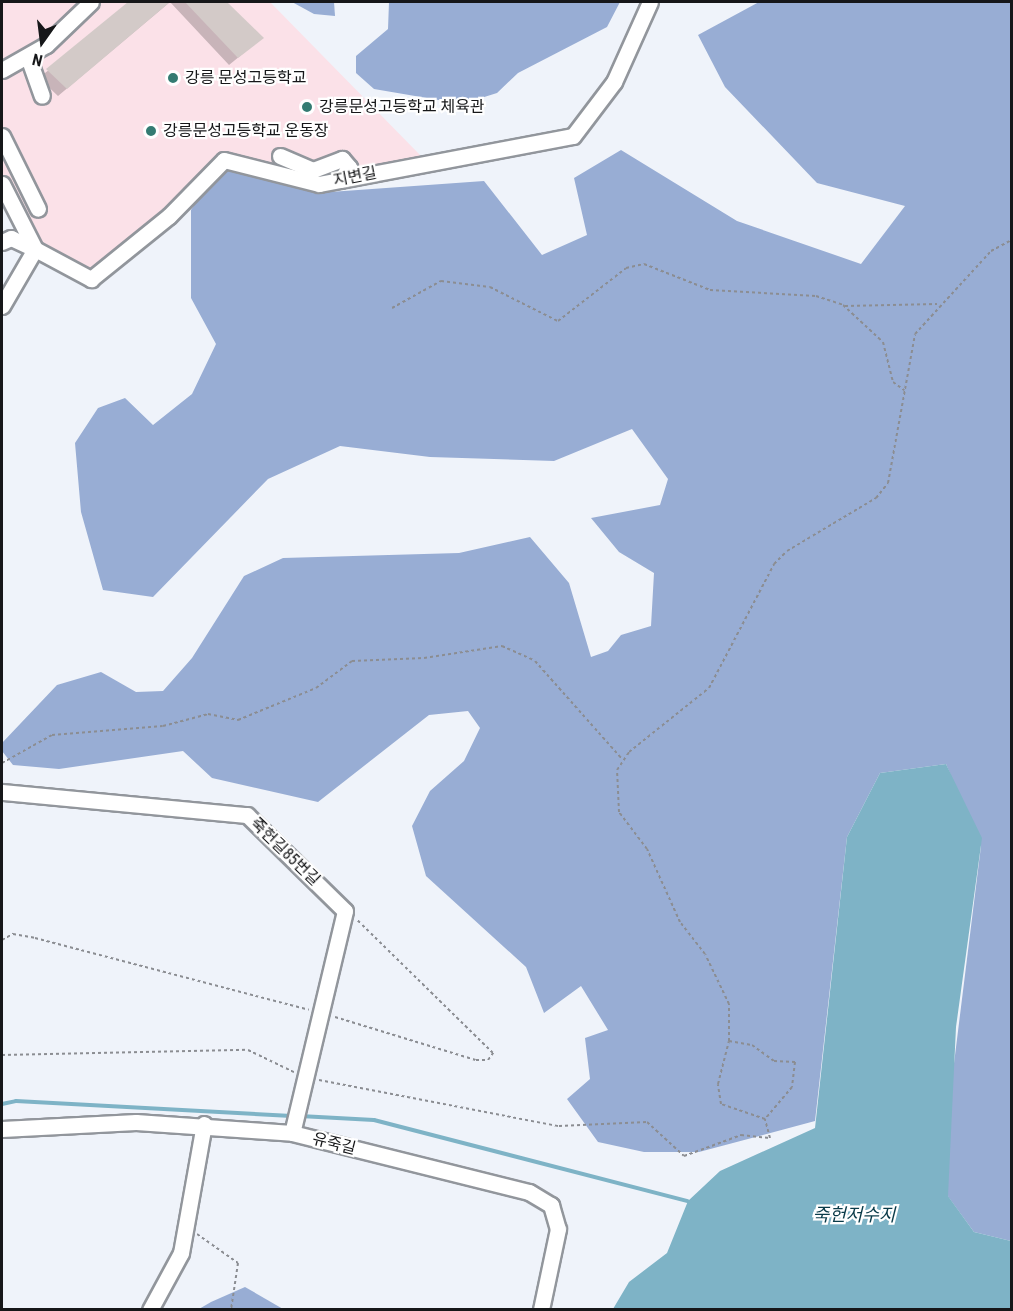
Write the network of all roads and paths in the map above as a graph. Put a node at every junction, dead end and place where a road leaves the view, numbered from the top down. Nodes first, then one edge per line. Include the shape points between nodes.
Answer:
1 (91, 2) edge
2 (650, 2) edge
3 (28, 57) junction
4 (2, 70) edge
5 (42, 96) dead end
6 (2, 136) edge
7 (280, 156) dead end
8 (341, 180) junction
9 (2, 184) edge
10 (38, 209) dead end
11 (1011, 240) edge
12 (2, 242) edge
13 (35, 249) junction
14 (939, 304) junction
15 (843, 305) junction
16 (2, 306) edge
17 (392, 308) dead end
18 (904, 390) junction
19 (623, 760) junction
20 (2, 763) edge
21 (2, 792) edge
22 (345, 911) junction
23 (2, 940) edge
24 (322, 1014) junction
25 (729, 1041) junction
26 (2, 1055) edge
27 (306, 1082) junction
28 (765, 1119) junction
29 (204, 1124) junction
30 (294, 1126) junction
31 (2, 1129) edge
32 (186, 1220) junction
33 (150, 1310) edge
34 (231, 1310) edge
35 (541, 1310) edge

1 - 3 street
2 - 8 street, 지변길 via 609,91 573,136
3 - 4 street
3 - 5 street
6 - 10 street
7 - 8 street via 313,170 342,159 349,167
8 - 13 street, 지변길 via 319,184 224,160 169,216 91,279
9 - 13 street
11 - 14 path via 990,251
12 - 13 street via 11,238
13 - 16 street
14 - 15 path
14 - 18 path via 915,334
15 - 17 path via 816,296 710,290 644,264 626,268 558,321 490,287 441,281
15 - 18 path via 883,342 893,382
18 - 19 path via 888,483 876,498 787,551 774,564 709,688
19 - 20 path via 535,661 502,646 424,658 352,661 316,688 238,720 208,714 163,726 52,735
19 - 25 path via 617,770 619,812 647,849 680,921 713,969 729,1004
21 - 22 street, 죽헌길85번길 via 247,815
22 - 24 street
22 - 24 path via 405,963 493,1053 488,1060 476,1060
23 - 24 path via 13,934 35,938
24 - 27 street
25 - 28 path via 718,1084 721,1104
25 - 28 path via 752,1045 774,1061 795,1062 792,1087
26 - 27 path via 248,1050
27 - 28 path via 559,1126 647,1122 684,1156 693,1156 741,1135 770,1138
27 - 30 street
29 - 30 street, 유죽길
29 - 31 street, 유죽길
29 - 32 street
30 - 35 street, 유죽길 via 425,1167 529,1192 550,1204 558,1229
32 - 33 street via 181,1253
32 - 34 path via 238,1263

